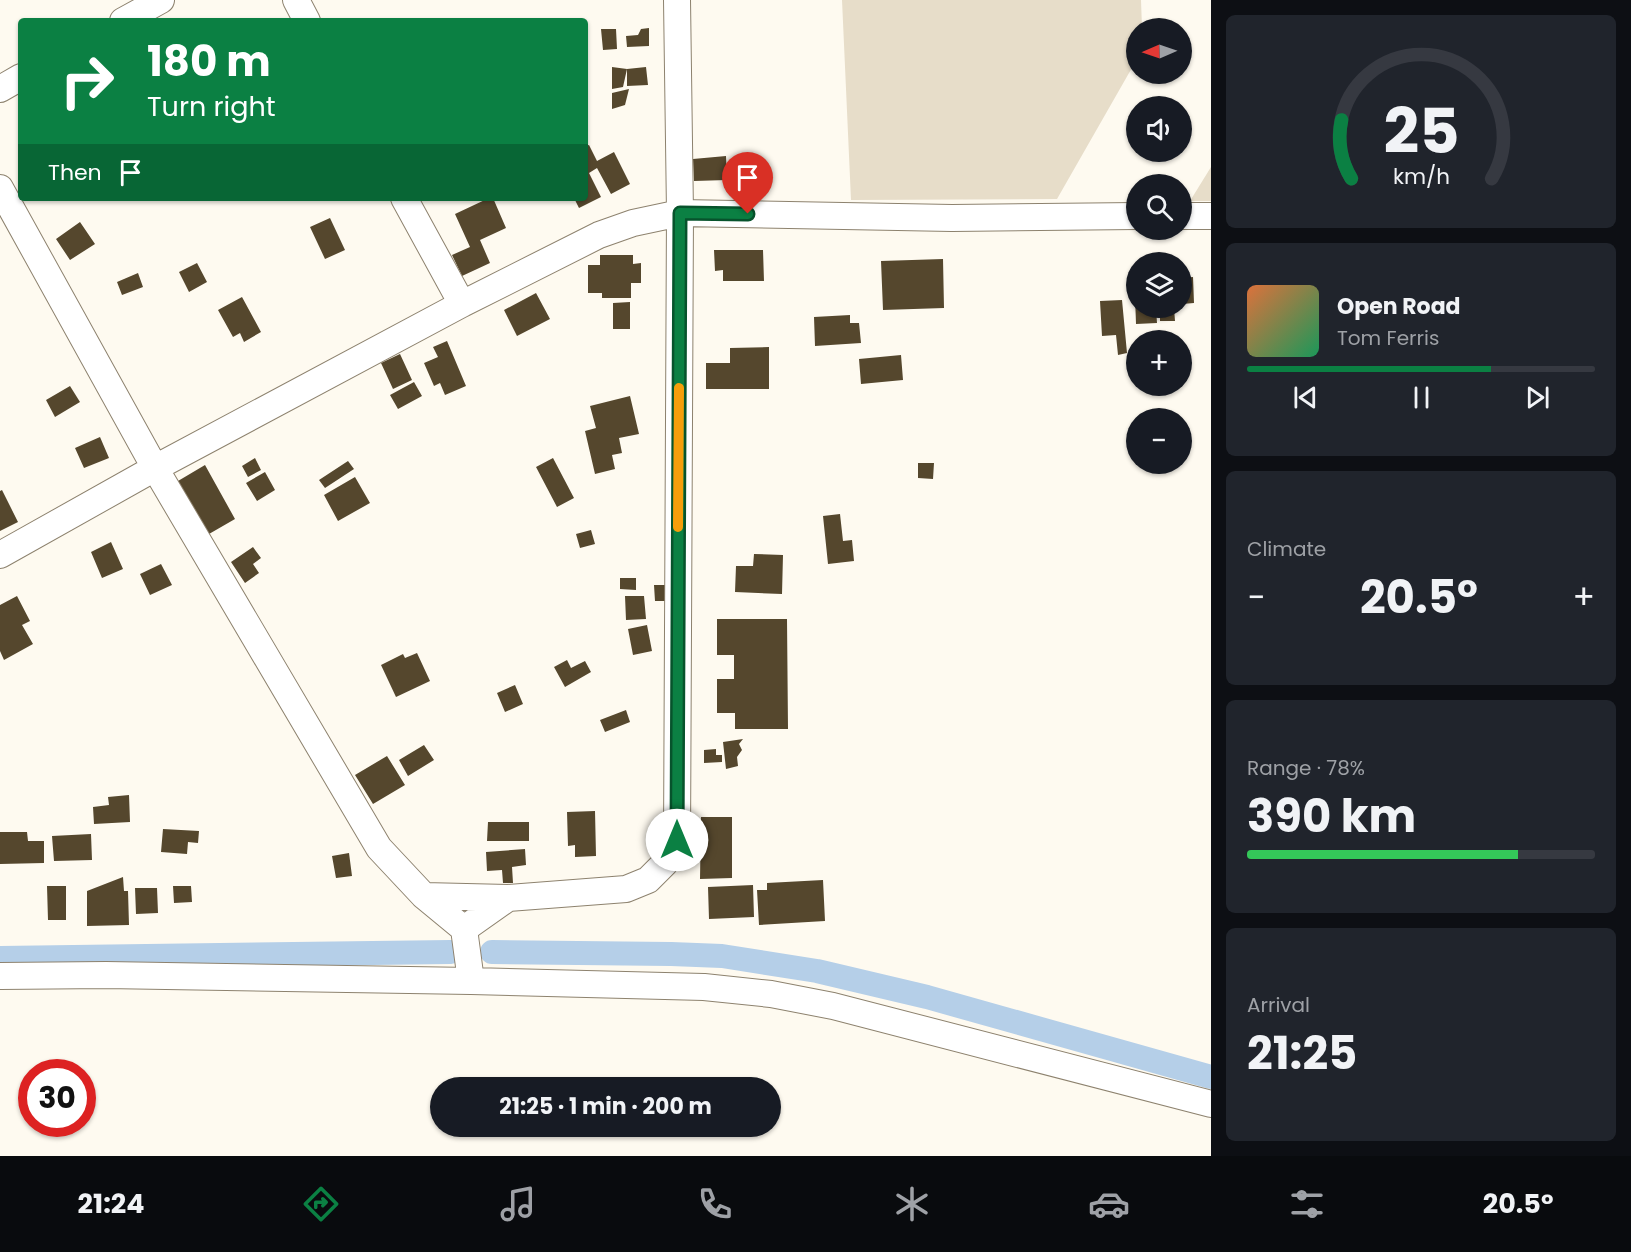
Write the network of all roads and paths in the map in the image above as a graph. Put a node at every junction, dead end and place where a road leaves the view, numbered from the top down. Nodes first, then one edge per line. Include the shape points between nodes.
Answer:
1 (161, 0) edge
2 (296, 0) edge
3 (678, 0) edge
4 (128, 18) edge
5 (305, 18) edge
6 (18, 79) edge
7 (0, 89) edge
8 (0, 188) edge
9 (406, 201) edge
10 (680, 213) junction
11 (1126, 216) edge
12 (1192, 216) edge
13 (1211, 216) edge
14 (462, 304) junction
15 (155, 468) junction
16 (0, 555) edge
17 (424, 896) junction
18 (508, 898) junction
19 (464, 929) junction
20 (0, 976) edge
21 (471, 981) junction
22 (1211, 1104) edge

1 - 4 street
2 - 5 street
3 - 10 street
6 - 7 street
8 - 15 street
9 - 14 street
10 - 11 street via 952,218
10 - 14 street via 599,235
10 - 18 street via 677,840 665,863 648,880 626,889
12 - 13 street
14 - 15 street
15 - 16 street
15 - 17 street via 379,848
17 - 18 street
17 - 19 street
18 - 19 street
19 - 21 street
20 - 21 street
21 - 22 street via 704,987 771,994 833,1006

